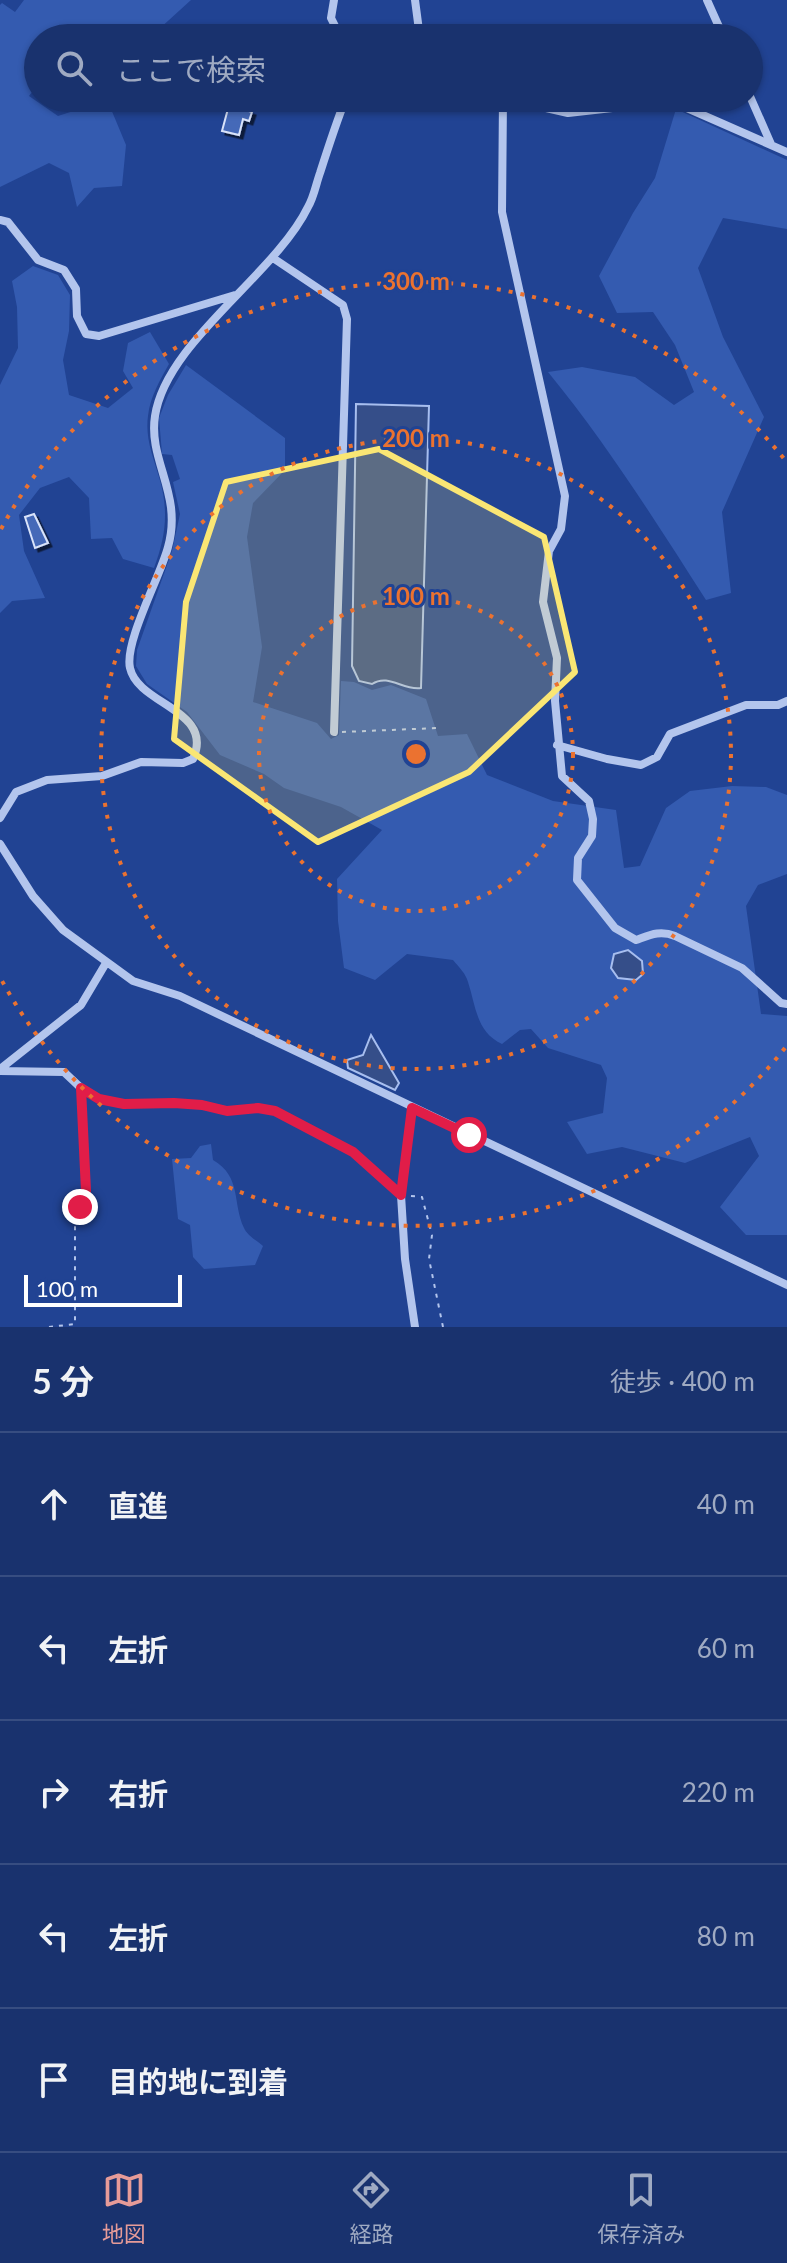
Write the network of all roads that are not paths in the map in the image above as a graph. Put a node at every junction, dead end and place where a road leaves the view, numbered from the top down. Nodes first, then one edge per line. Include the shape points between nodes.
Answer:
1 (334, 0) edge
2 (415, 0) edge
3 (707, 0) edge
4 (334, 24) edge
5 (418, 24) edge
6 (718, 24) edge
7 (341, 112) edge
8 (502, 112) edge
9 (696, 112) edge
10 (757, 112) edge
11 (772, 145) junction
12 (787, 152) edge
13 (0, 220) edge
14 (273, 258) junction
15 (236, 295) junction
16 (787, 701) edge
17 (334, 732) road end
18 (557, 745) junction
19 (0, 818) edge
20 (0, 844) edge
21 (106, 963) junction
22 (787, 1004) edge
23 (0, 1070) edge
24 (81, 1088) junction
25 (412, 1108) junction
26 (86, 1191) road end
27 (401, 1195) junction
28 (787, 1285) edge
29 (415, 1327) edge

1 - 4 street
2 - 5 street
3 - 6 street
7 - 14 street via 308,208
8 - 18 street via 502,212 565,496 561,529 549,551 543,602 557,658
9 - 11 street
10 - 11 street
11 - 12 street
13 - 15 street via 8,222 38,260 64,270 76,289 77,316 86,334 99,336
14 - 15 street
14 - 17 street via 343,305 347,319
15 - 19 street via 179,361 154,416 155,444 174,514 169,546 139,623 129,668 141,688 184,716 198,748 193,759 183,763 141,762 102,776 47,780 16,792
16 - 18 street via 746,705 670,734 657,757 641,765
18 - 22 street via 562,776 589,801 593,819 592,836 578,858 577,880 615,928 636,940 666,932 742,968
20 - 21 street via 63,930
21 - 23 street via 81,1005
21 - 25 street via 133,981 180,996
23 - 24 street via 64,1072
24 - 26 street
24 - 27 street via 99,1099 124,1104 275,1111 353,1152
25 - 27 street
25 - 28 street
27 - 29 street

